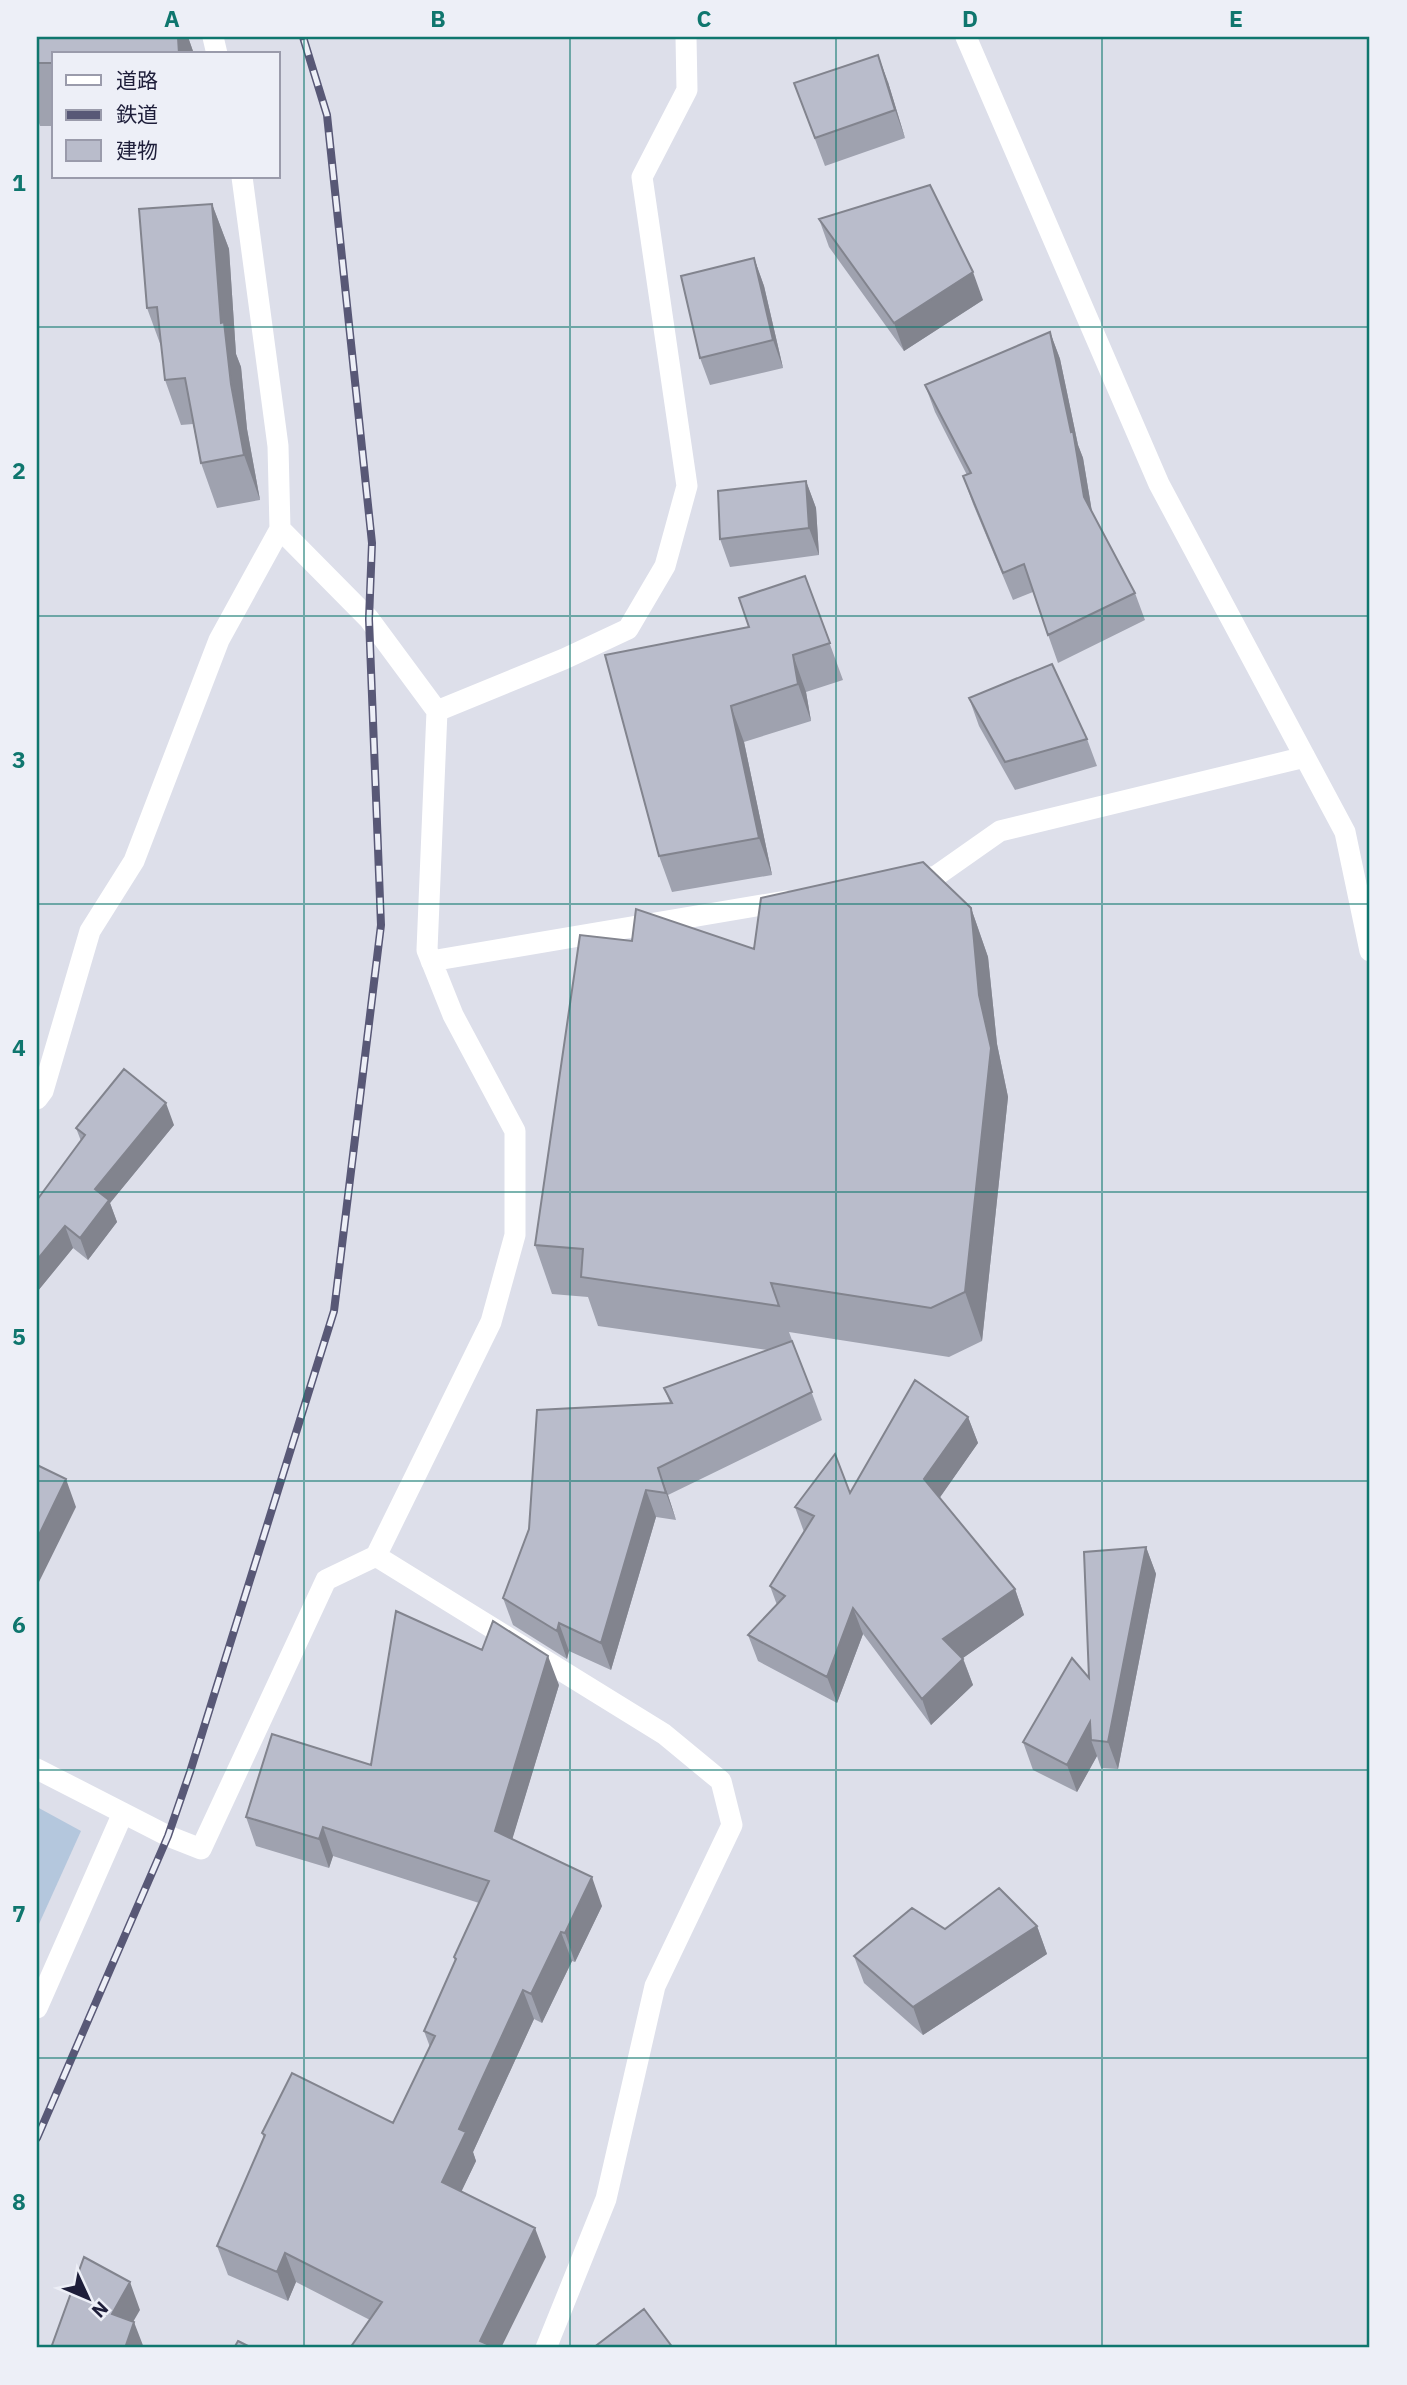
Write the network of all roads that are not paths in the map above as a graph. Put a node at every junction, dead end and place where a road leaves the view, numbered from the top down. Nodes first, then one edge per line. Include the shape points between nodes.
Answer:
1 (686, 37) edge
2 (966, 37) edge
3 (242, 178) edge
4 (280, 529) junction
5 (437, 711) junction
6 (1305, 757) junction
7 (895, 883) edge
8 (799, 899) edge
9 (1370, 951) edge
10 (431, 961) junction
11 (37, 1099) edge
12 (376, 1556) junction
13 (37, 1769) edge
14 (123, 1813) junction
15 (37, 2008) edge
16 (546, 2348) edge

1 - 5 street via 687,90 642,177 687,486 665,566 628,629
2 - 6 street via 1158,484
3 - 4 street via 278,446
4 - 5 street via 369,619
4 - 11 street via 219,640 134,861 90,931
5 - 10 street via 427,950
6 - 7 street via 1000,831 936,876
6 - 9 street via 1345,832
8 - 10 street
10 - 12 street via 453,1015 515,1131 515,1235 491,1322
12 - 14 street via 326,1580 201,1849
12 - 16 street via 664,1734 721,1781 732,1825 654,1986 606,2199
13 - 14 street
14 - 15 street

